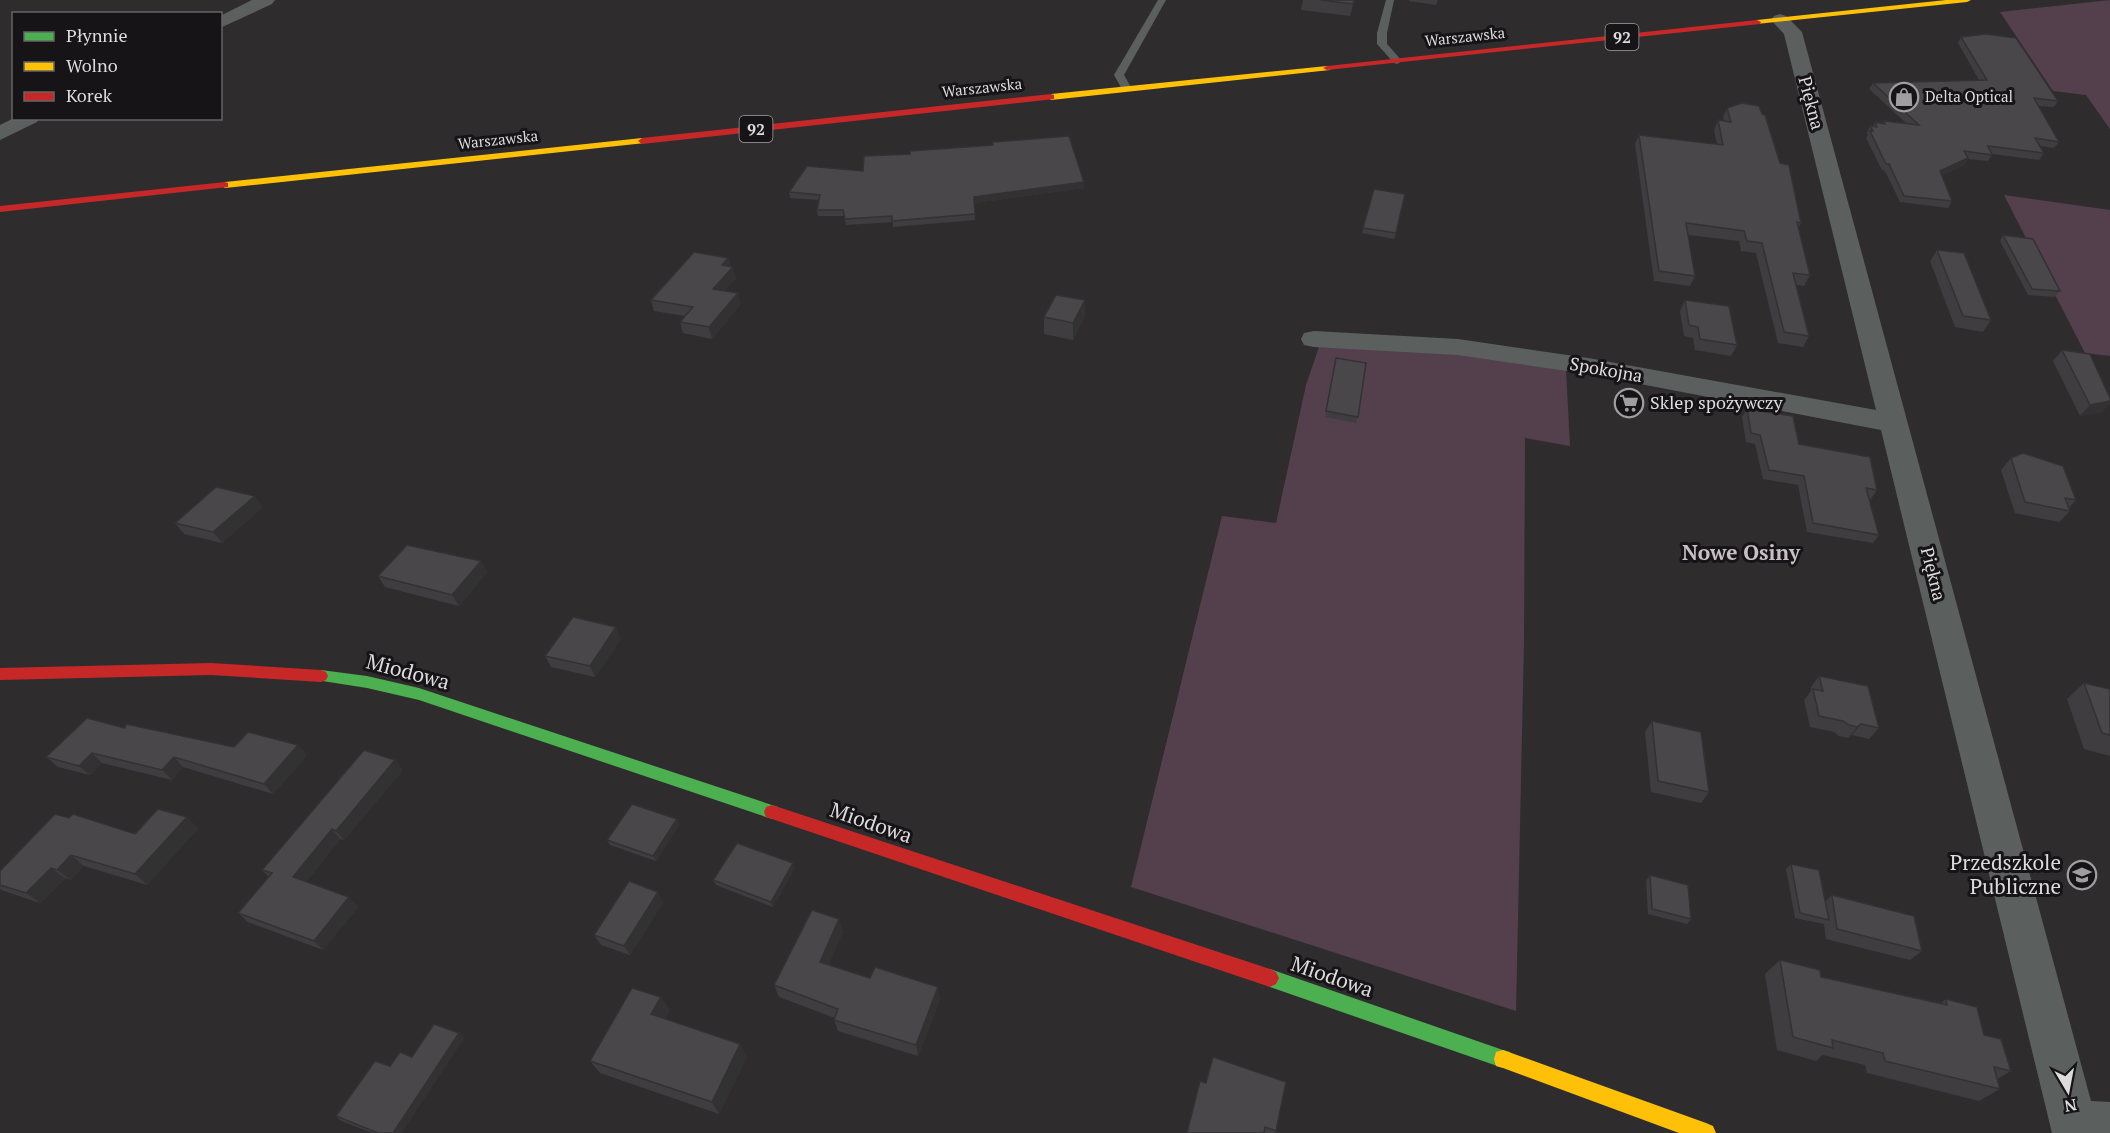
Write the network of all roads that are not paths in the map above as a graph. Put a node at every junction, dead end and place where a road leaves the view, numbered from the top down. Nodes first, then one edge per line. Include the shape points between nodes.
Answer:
1 (266, 0) edge
2 (1162, 0) edge
3 (1390, 0) edge
4 (1967, 0) edge
5 (1780, 20) junction
6 (222, 22) edge
7 (1397, 61) junction
8 (1127, 89) junction
9 (26, 120) edge
10 (0, 134) edge
11 (0, 209) edge
12 (1314, 339) dead end
13 (1895, 423) junction
14 (0, 674) edge
15 (2086, 1127) edge
16 (1706, 1133) edge

1 - 6 street
2 - 8 lane via 1119,75
3 - 7 lane via 1382,44
4 - 5 main road, Warszawska / 92
5 - 7 main road, Warszawska / 92
5 - 13 street, Piękna via 1792,32
7 - 8 main road, Warszawska / 92
8 - 11 main road, Warszawska / 92
9 - 10 street
12 - 13 street, Spokojna via 1458,347 1564,362
13 - 15 street, Piękna
14 - 16 main road, Miodowa via 246,668 309,672 402,689 1201,954

